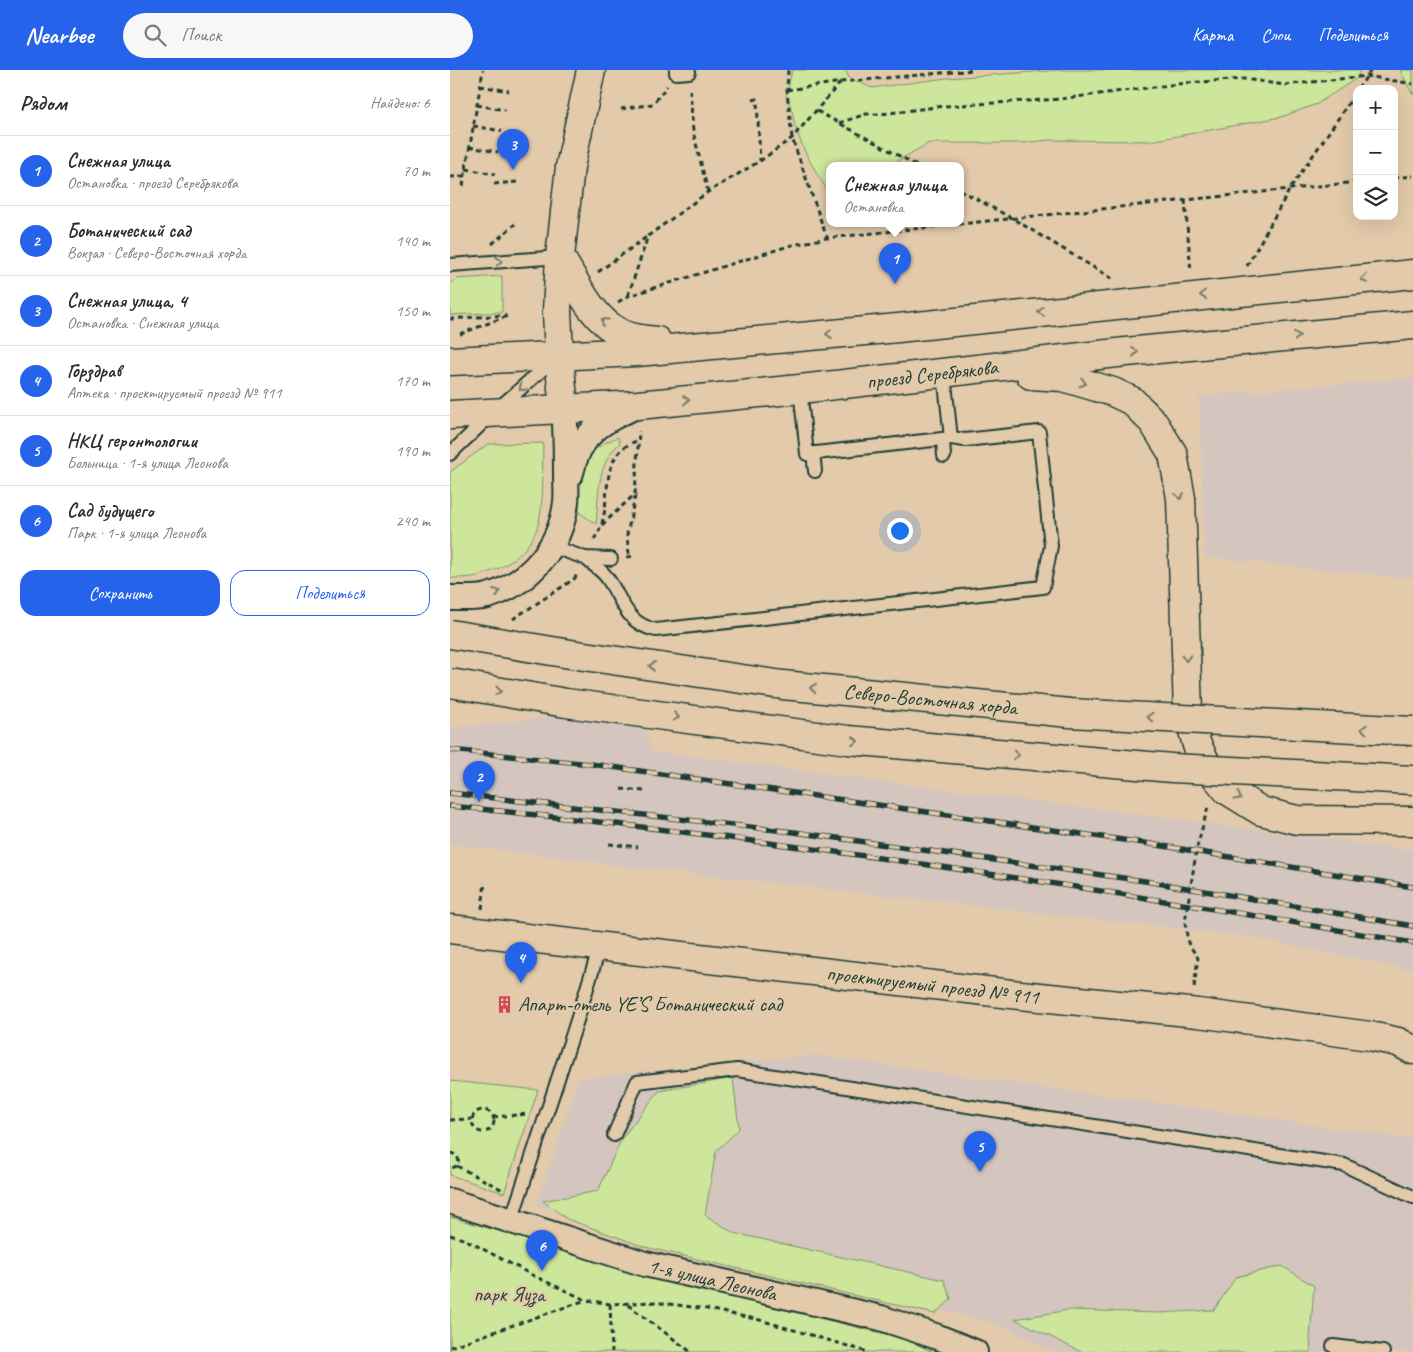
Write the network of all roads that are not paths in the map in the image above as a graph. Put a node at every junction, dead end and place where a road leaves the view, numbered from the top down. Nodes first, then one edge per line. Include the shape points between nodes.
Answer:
1 (591, 70) edge
2 (560, 257) junction
3 (450, 265) edge
4 (1413, 274) edge
5 (1413, 325) edge
6 (700, 347) junction
7 (559, 356) junction
8 (450, 361) edge
9 (954, 372) junction
10 (800, 390) junction
11 (638, 405) junction
12 (564, 410) junction
13 (492, 414) junction
14 (450, 416) edge
15 (947, 438) junction
16 (813, 453) junction
17 (450, 454) edge
18 (944, 456) dead end
19 (815, 470) dead end
20 (566, 502) junction
21 (551, 546) junction
22 (585, 558) junction
23 (611, 559) dead end
24 (450, 598) edge
25 (450, 634) edge
26 (450, 683) edge
27 (1413, 731) edge
28 (1413, 780) edge
29 (1413, 821) edge
30 (450, 929) edge
31 (600, 946) junction
32 (1413, 1050) edge
33 (614, 1136) dead end
34 (1413, 1197) edge
35 (450, 1201) edge
36 (511, 1221) junction
37 (1333, 1346) dead end
38 (975, 1352) edge
39 (1382, 1352) edge

1 - 2 main road via 570,167
3 -> 2 lane
6 -> 2 main road via 636,339 622,334 602,320 592,308
2 - 7 main road
4 -> 6 main road
9 -> 5 main road, проезд Серебрякова
6 - 7 main road
7 - 8 main road
7 - 12 main road
7 -> 13 lane
9 - 10 main road, проезд Серебрякова
9 - 15 lane
9 -> 29 main road via 1063,377 1132,401 1154,422 1173,454 1181,498 1188,713 1197,745 1208,767 1227,790 1261,811 1298,820
11 -> 10 main road, проезд Серебрякова
10 - 16 lane via 807,454
11 - 12 main road, проезд Серебрякова
11 - 20 street via 598,425 587,437 574,457
12 - 13 main road, проезд Серебрякова
12 - 20 street
13 - 14 main road, проезд Серебрякова
13 - 17 lane
15 - 16 lane
15 - 18 lane
15 - 22 lane via 965,440 1039,432 1051,546 1043,587 656,630 645,628 631,617 607,577
16 - 19 lane
20 - 21 street
21 - 22 lane
24 -> 21 street via 486,596 513,586 536,568
22 - 23 lane
27 -> 25 main road, Северо-Восточная хорда, bridge via 1070,713 783,685
26 -> 28 main road, bridge via 566,703 848,740 1172,768
30 - 31 main road, проектируемый проезд № 911
31 - 32 main road, проектируемый проезд № 911 via 1370,1036 1398,1042
31 - 36 lane
33 - 34 lane via 637,1082 737,1070 1344,1165
35 - 36 street, 1-я улица Леонова
36 - 38 street, 1-я улица Леонова via 645,1264 881,1318
37 - 39 lane

